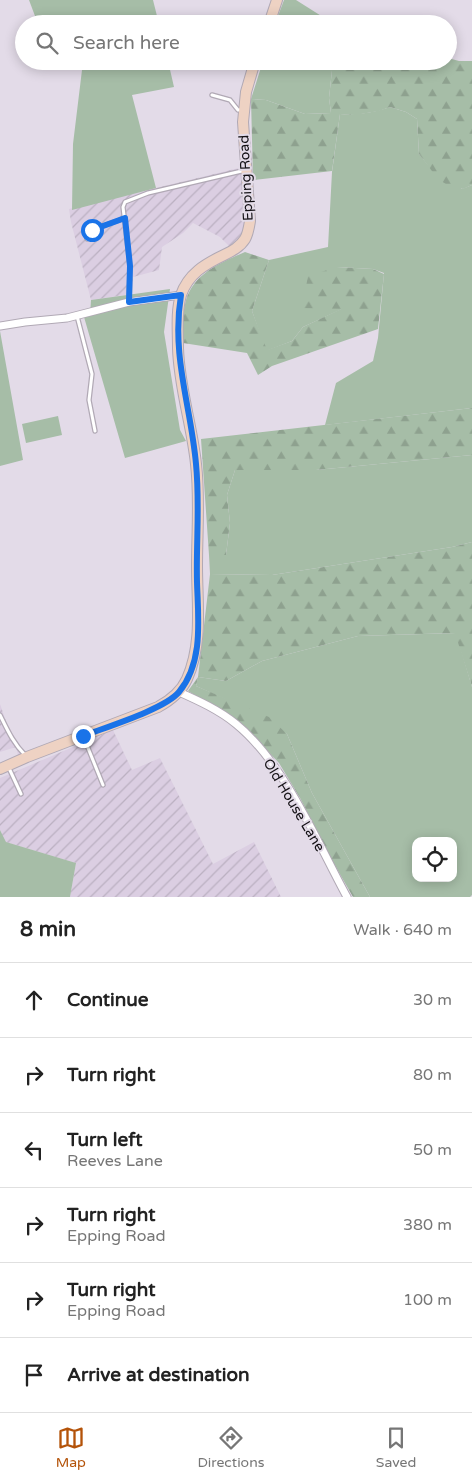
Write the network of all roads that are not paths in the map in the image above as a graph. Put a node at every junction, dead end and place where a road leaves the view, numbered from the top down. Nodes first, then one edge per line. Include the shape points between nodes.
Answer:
1 (277, 0) edge
2 (272, 15) edge
3 (252, 70) edge
4 (212, 95) dead end
5 (244, 110) junction
6 (246, 170) junction
7 (125, 218) junction
8 (87, 239) dead end
9 (181, 295) junction
10 (129, 302) junction
11 (77, 315) junction
12 (0, 326) edge
13 (95, 431) dead end
14 (179, 692) junction
15 (0, 714) edge
16 (83, 736) junction
17 (27, 757) junction
18 (4, 768) edge
19 (104, 785) dead end
20 (21, 794) dead end
21 (347, 897) edge

1 - 2 main road
3 - 5 main road, Epping Road
4 - 5 lane via 230,100 238,110
5 - 6 main road, Epping Road
6 - 7 lane via 129,199 123,204
6 - 9 main road, Epping Road via 250,221 245,238 234,250 201,268
7 - 8 lane via 90,231
7 - 10 lane via 130,266
9 - 10 street
9 - 14 main road, Epping Road via 178,350 196,464 199,508 197,648 187,681
10 - 11 street
11 - 12 street
11 - 13 lane via 92,374 89,400
14 - 16 main road, Epping Road via 158,707
14 - 21 street, Old House Lane via 236,724 268,759 306,818
15 - 17 lane via 17,747
16 - 17 main road, Epping Road
16 - 19 lane
17 - 18 main road, Epping Road
18 - 20 lane

